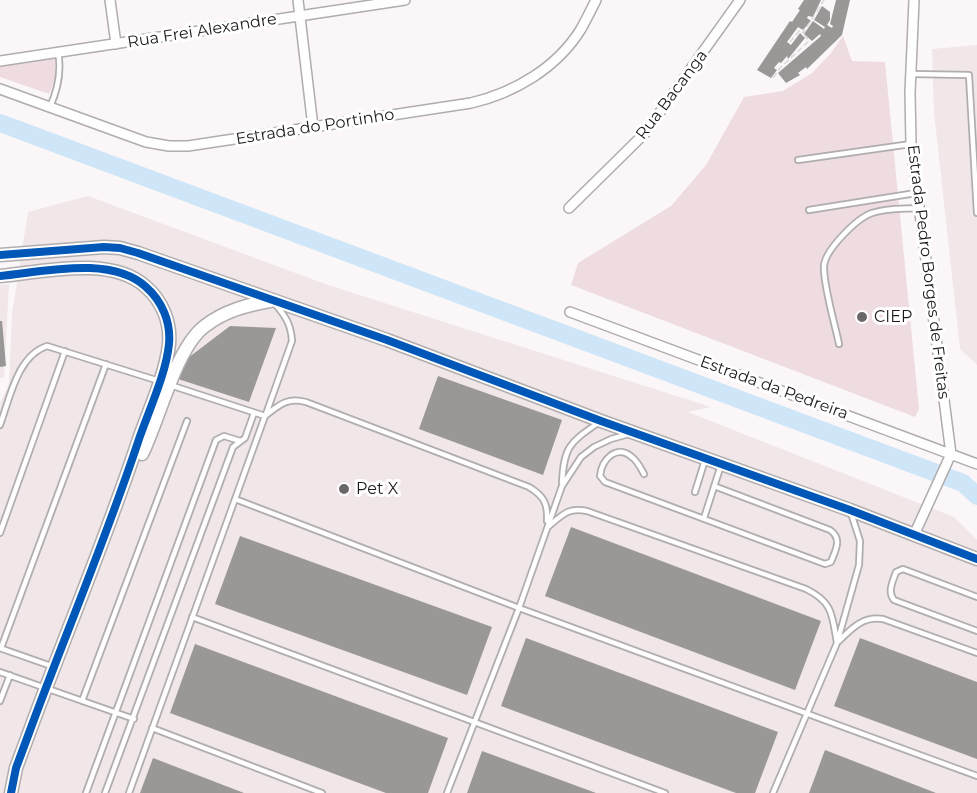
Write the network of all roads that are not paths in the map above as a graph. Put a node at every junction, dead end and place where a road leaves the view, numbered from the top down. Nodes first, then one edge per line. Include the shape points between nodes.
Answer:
1 (110, 0) edge
2 (298, 0) edge
3 (405, 0) edge
4 (596, 0) edge
5 (740, 0) edge
6 (914, 0) edge
7 (301, 16) junction
8 (116, 44) junction
9 (58, 52) junction
10 (0, 61) edge
11 (911, 74) junction
12 (969, 75) junction
13 (977, 75) edge
14 (0, 89) edge
15 (50, 107) junction
16 (313, 127) junction
17 (911, 144) junction
18 (798, 160) dead end
19 (916, 193) junction
20 (569, 208) dead end
21 (918, 208) junction
22 (809, 210) dead end
23 (977, 213) edge
24 (0, 255) edge
25 (0, 276) edge
26 (272, 301) junction
27 (570, 312) dead end
28 (838, 344) dead end
29 (65, 351) junction
30 (106, 363) junction
31 (164, 383) junction
32 (254, 412) junction
33 (265, 416) junction
34 (187, 421) dead end
35 (601, 421) junction
36 (0, 425) edge
37 (635, 433) junction
38 (241, 441) junction
39 (951, 454) junction
40 (705, 458) junction
41 (977, 464) edge
42 (721, 465) junction
43 (644, 474) dead end
44 (562, 486) junction
45 (714, 486) junction
46 (695, 492) dead end
47 (235, 499) junction
48 (850, 510) junction
49 (704, 518) junction
50 (547, 527) junction
51 (0, 533) edge
52 (914, 535) junction
53 (977, 559) edge
54 (977, 597) edge
55 (519, 608) junction
56 (192, 617) junction
57 (977, 631) edge
58 (837, 643) junction
59 (0, 648) edge
60 (977, 654) edge
61 (54, 667) junction
62 (0, 672) edge
63 (10, 675) junction
64 (45, 688) junction
65 (0, 701) edge
66 (82, 701) junction
67 (116, 713) junction
68 (807, 714) junction
69 (134, 719) junction
70 (476, 723) junction
71 (152, 728) junction
72 (977, 776) edge
73 (11, 793) edge
74 (86, 793) edge
75 (105, 793) edge
76 (129, 793) edge
77 (322, 793) edge
78 (447, 793) edge
79 (665, 793) edge
80 (773, 793) edge

1 - 8 street
2 - 7 street
3 - 7 street, Rua Frei Alexandre
4 - 16 street, Estrada do Portinho via 580,31 558,57 523,85 471,103
5 - 20 street, Rua Bacanga via 645,133
6 - 11 street, Estrada Pedro Borges de Freitas
7 - 8 street, Rua Frei Alexandre
7 - 16 street
8 - 9 street, Rua Frei Alexandre
9 - 10 street, Rua Frei Alexandre
9 - 15 lane via 60,76
11 - 12 lane
11 - 17 street, Estrada Pedro Borges de Freitas
12 - 13 lane
12 - 23 lane
14 - 15 street, Estrada do Portinho
15 - 16 street, Estrada do Portinho via 124,135 169,146
17 - 18 lane
17 - 19 street, Estrada Pedro Borges de Freitas
19 - 21 street, Estrada Pedro Borges de Freitas
19 - 22 lane
21 - 28 lane via 869,214 826,256 824,273
21 - 39 street, Estrada Pedro Borges de Freitas
24 - 26 street via 120,248
25 - 31 street via 109,269 144,285 157,299 169,330
26 - 31 street via 241,307 205,326
26 - 33 lane via 288,319 292,341
26 - 35 street
27 - 39 street, Estrada da Pedreira
29 - 30 lane
29 - 36 lane via 47,346 27,359
29 - 51 lane
30 - 31 lane
30 - 59 lane
31 - 32 lane
31 - 61 street
32 - 33 lane
32 - 38 lane
33 - 47 lane
33 - 50 lane via 283,402 299,400 529,488 545,501
34 - 66 lane
35 - 37 street
35 - 44 lane via 571,444 565,454
37 - 40 street
37 - 44 lane via 594,447 581,457
38 - 67 lane via 224,436 216,440
38 - 69 lane via 233,447
39 - 41 street, Estrada da Pedreira
39 - 52 street
40 - 42 street
40 - 46 lane
42 - 45 lane
42 - 48 street
43 - 49 lane via 633,458 618,453 605,459 600,476 605,482
44 - 50 lane
45 - 49 lane
45 - 49 lane via 830,530 837,537 837,545 831,562 825,564
47 - 55 lane
47 - 56 lane
48 - 52 street
48 - 58 lane via 860,554
50 - 55 lane
50 - 58 lane via 568,511 587,511 806,589 831,609
52 - 53 street
54 - 57 lane via 903,569 896,572 890,588 894,600
55 - 68 lane
55 - 70 lane
56 - 70 lane
56 - 71 lane
58 - 60 lane via 865,619 874,618
58 - 68 lane
59 - 61 lane
61 - 64 street
62 - 63 lane
63 - 64 lane
63 - 65 lane
64 - 66 lane
64 - 73 street
66 - 67 lane
67 - 69 lane
67 - 74 lane
68 - 72 lane
68 - 80 lane
69 - 75 lane
70 - 78 lane
70 - 79 lane
71 - 76 lane
71 - 77 lane

